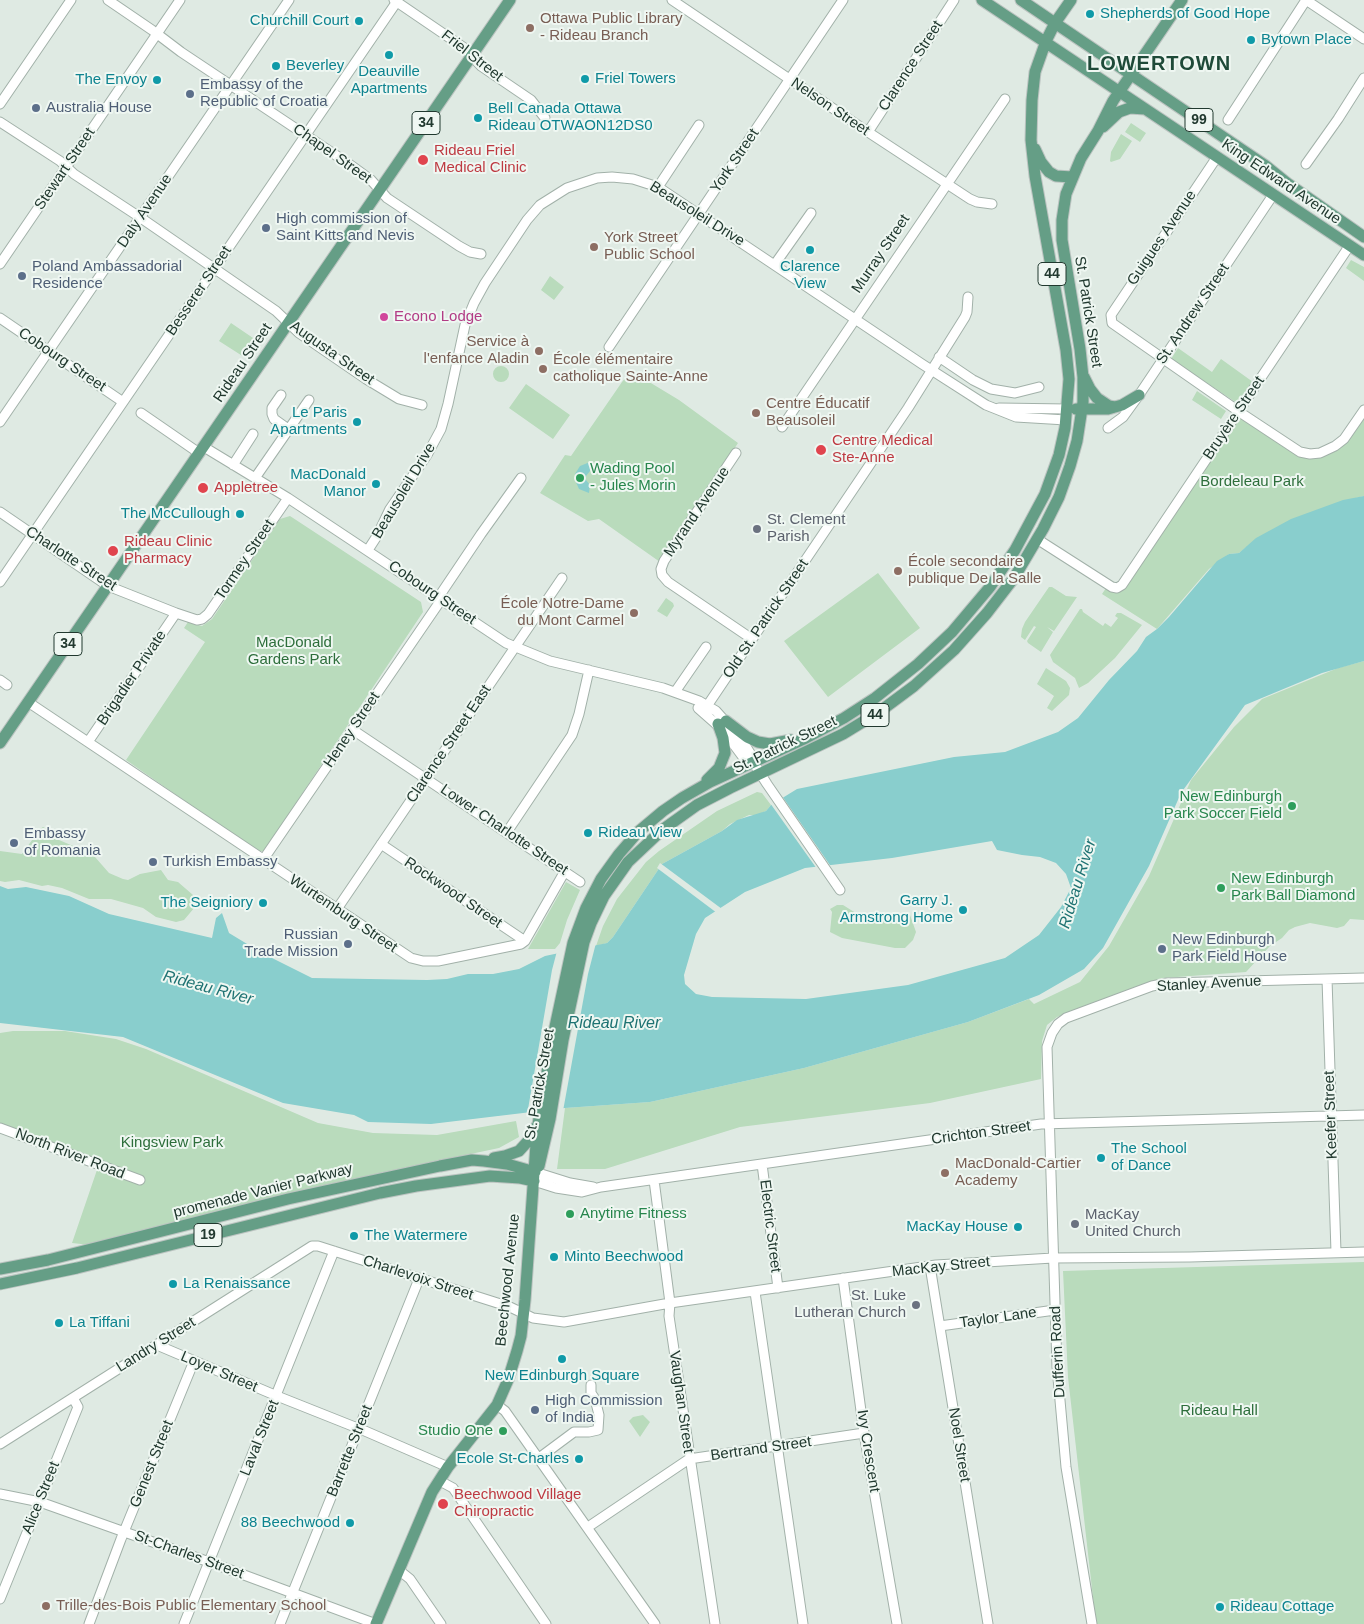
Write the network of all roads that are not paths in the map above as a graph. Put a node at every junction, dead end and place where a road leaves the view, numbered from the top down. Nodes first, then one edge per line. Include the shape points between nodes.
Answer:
1 (71, 0) edge
2 (108, 0) edge
3 (180, 0) edge
4 (289, 0) edge
5 (510, 0) edge
6 (672, 0) edge
7 (842, 0) edge
8 (954, 0) edge
9 (982, 0) edge
10 (1021, 0) edge
11 (1071, 0) edge
12 (1182, 0) edge
13 (1306, 0) edge
14 (396, 1) edge
15 (1055, 23) junction
16 (157, 34) junction
17 (1364, 39) edge
18 (1046, 41) junction
19 (472, 57) junction
20 (1132, 74) junction
21 (1364, 78) edge
22 (790, 79) junction
23 (231, 85) junction
24 (1120, 92) junction
25 (1005, 99) dead end
26 (0, 104) edge
27 (1145, 109) junction
28 (545, 118) dead end
29 (1228, 120) dead end
30 (0, 122) edge
31 (699, 125) dead end
32 (1098, 131) junction
33 (868, 132) junction
34 (306, 135) junction
35 (1031, 140) junction
36 (1217, 157) junction
37 (1306, 164) dead end
38 (1266, 166) junction
39 (66, 167) junction
40 (1072, 177) junction
41 (947, 184) junction
42 (658, 187) junction
43 (380, 189) junction
44 (1273, 195) junction
45 (992, 204) dead end
46 (811, 212) dead end
47 (699, 214) junction
48 (141, 218) junction
49 (1364, 237) edge
50 (1350, 245) junction
51 (481, 254) dead end
52 (1364, 255) edge
53 (0, 264) edge
54 (775, 264) junction
55 (214, 268) junction
56 (968, 297) dead end
57 (0, 318) edge
58 (856, 318) junction
59 (288, 323) junction
60 (609, 347) dead end
61 (49, 351) junction
62 (940, 357) junction
63 (1162, 360) junction
64 (931, 370) junction
65 (1084, 377) junction
66 (1039, 387) dead end
67 (280, 395) dead end
68 (1139, 395) junction
69 (308, 400) dead end
70 (123, 402) junction
71 (422, 405) dead end
72 (1115, 407) junction
73 (1364, 410) edge
74 (1239, 412) junction
75 (141, 413) dead end
76 (1066, 414) junction
77 (1082, 415) junction
78 (0, 422) edge
79 (782, 426) dead end
80 (1108, 428) dead end
81 (288, 430) junction
82 (253, 434) dead end
83 (202, 450) junction
84 (736, 453) dead end
85 (232, 465) junction
86 (256, 478) junction
87 (520, 478) dead end
88 (288, 498) junction
89 (0, 512) edge
90 (33, 534) junction
91 (1037, 539) junction
92 (368, 550) junction
93 (562, 578) dead end
94 (0, 582) edge
95 (108, 586) junction
96 (440, 599) junction
97 (176, 613) junction
98 (200, 619) joint
99 (752, 639) junction
100 (515, 647) junction
101 (706, 647) dead end
102 (590, 670) junction
103 (678, 693) junction
104 (28, 702) junction
105 (705, 708) junction
106 (722, 722) junction
107 (353, 730) junction
108 (813, 735) junction
109 (88, 742) junction
110 (0, 743) edge
111 (753, 762) junction
112 (760, 774) junction
113 (426, 778) junction
114 (700, 787) junction
115 (508, 832) junction
116 (381, 844) junction
117 (263, 860) junction
118 (565, 871) junction
119 (580, 882) dead end
120 (840, 890) dead end
121 (337, 909) junction
122 (525, 941) junction
123 (578, 943) junction
124 (1327, 978) junction
125 (1364, 978) edge
126 (1049, 1077) joint
127 (1364, 1115) edge
128 (1330, 1117) junction
129 (544, 1119) junction
130 (1050, 1124) junction
131 (0, 1128) edge
132 (472, 1160) junction
133 (762, 1164) junction
134 (534, 1176) junction
135 (140, 1180) dead end
136 (654, 1180) junction
137 (312, 1246) joint
138 (334, 1251) junction
139 (1336, 1252) junction
140 (1364, 1252) edge
141 (1053, 1258) junction
142 (930, 1266) junction
143 (0, 1269) edge
144 (843, 1278) junction
145 (419, 1279) junction
146 (0, 1284) edge
147 (778, 1288) junction
148 (755, 1292) junction
149 (670, 1303) junction
150 (1055, 1310) junction
151 (523, 1313) junction
152 (940, 1326) junction
153 (157, 1345) junction
154 (194, 1361) junction
155 (591, 1385) dead end
156 (277, 1396) junction
157 (73, 1398) junction
158 (497, 1405) junction
159 (359, 1429) junction
160 (864, 1433) junction
161 (0, 1444) edge
162 (778, 1447) junction
163 (539, 1458) junction
164 (689, 1459) junction
165 (448, 1467) junction
166 (440, 1481) junction
167 (0, 1494) edge
168 (40, 1502) junction
169 (588, 1527) junction
170 (124, 1532) junction
171 (209, 1562) junction
172 (400, 1571) junction
173 (4, 1578) edge
174 (292, 1592) junction
175 (0, 1599) edge
176 (89, 1624) edge
177 (184, 1624) edge
178 (280, 1624) edge
179 (376, 1624) edge
180 (441, 1624) edge
181 (546, 1624) edge
182 (655, 1624) edge
183 (715, 1624) edge
184 (804, 1624) edge
185 (897, 1624) edge
186 (988, 1624) edge
187 (1092, 1624) edge

1 - 26 street
2 - 16 street, Chapel Street
3 - 16 street, Stewart Street
4 - 23 street, Daly Avenue
5 - 19 main road, Rideau Street / 34
6 - 22 street, Nelson Street
7 - 22 street, York Street
8 - 33 street, Clarence Street
9 - 18 main road, King Edward Avenue / 99
10 - 15 main road, King Edward Avenue / 99
11 - 15 main road, 44
12 - 20 main road, St. Patrick Street / 44
13 - 17 street
13 - 29 street
14 - 19 street, Friel Street via 463,47
14 - 34 street, Besserer Street
15 - 18 main road, 44
15 - 20 main road, King Edward Avenue / 99
16 - 23 street, Chapel Street
16 - 39 street, Stewart Street
18 - 24 main road, King Edward Avenue / 99
18 - 35 main road, 44 via 1033,89
19 - 28 street, Friel Street via 531,100
19 - 43 main road, Rideau Street / 34
20 - 24 main road, St. Patrick Street / 44
20 - 38 main road, King Edward Avenue / 99
21 - 37 street
22 - 33 street, Nelson Street
22 - 47 street, York Street
23 - 34 street, Chapel Street
23 - 48 street, Daly Avenue
24 - 27 main road, King Edward Avenue / 99
24 - 32 main road, St. Patrick Street / 44
25 - 41 street, Murray Street
27 - 32 main road via 1130,108 1119,112
27 - 36 main road, King Edward Avenue / 99
30 - 39 street, Augusta Street
31 - 42 street
32 - 40 main road, St. Patrick Street / 44
33 - 41 street, Nelson Street
34 - 43 street, Chapel Street
34 - 55 street, Besserer Street
35 - 40 main road via 1049,172
35 - 76 main road, St. Patrick Street / 44 via 1034,176 1066,350 1069,379
36 - 44 main road, King Edward Avenue / 99
36 - 63 street, Guigues Avenue via 1111,316 1110,321 1114,325
38 - 44 main road via 1277,187
38 - 49 main road, King Edward Avenue / 99
39 - 48 street, Augusta Street
39 - 53 street, Stewart Street
40 - 65 main road, St. Patrick Street / 44 via 1063,211 1062,240
41 - 45 street, Nelson Street via 978,202
41 - 58 street, Murray Street
42 - 47 street, Beausoleil Drive
42 - 92 street, Beausoleil Drive via 624,178 590,180 556,194 532,214 477,297 465,325 441,429
43 - 51 street, Chapel Street via 388,198 459,247
43 - 59 main road, Rideau Street / 34
44 - 50 main road, King Edward Avenue / 99
44 - 63 street, St. Andrew Street
46 - 54 street
47 - 54 street, Beausoleil Drive
47 - 60 street, York Street
48 - 55 street, Augusta Street
48 - 61 street, Daly Avenue
50 - 52 main road, King Edward Avenue / 99
50 - 74 street, Bruyère Street
54 - 58 street, Beausoleil Drive
55 - 59 street, Augusta Street
55 - 70 street, Besserer Street
56 - 62 street, Old St. Patrick Street via 968,312
57 - 61 street, Cobourg Street
58 - 64 street, Beausoleil Drive
58 - 79 street, Murray Street
59 - 71 street, Augusta Street via 399,399
59 - 83 main road, Rideau Street / 34
61 - 70 street, Cobourg Street
61 - 78 street, Daly Avenue
62 - 64 street, Old St. Patrick Street
62 - 66 street via 991,389 1014,393
63 - 68 street, St. Andrew Street
63 - 74 street
64 - 76 street, Beausoleil Drive via 994,408
64 - 99 street, Old St. Patrick Street
65 - 72 main road via 1097,398
65 - 77 main road, St. Patrick Street / 44
67 - 81 street via 272,414
68 - 72 main road
68 - 80 street, St. Andrew Street via 1123,417
69 - 81 street
70 - 90 street, Besserer Street
72 - 77 main road
73 - 74 street via 1344,439 1331,449 1305,454
74 - 91 street, Bruyère Street via 1122,585 1112,587
75 - 83 street, Cobourg Street
76 - 77 main road
76 - 108 main road, St. Patrick Street / 44 via 1054,468 1037,511 1003,569 978,603 938,646 900,679 855,711
77 - 91 main road, St. Patrick Street / 44 via 1074,454 1059,497
81 - 86 street
82 - 85 street
83 - 85 street, Cobourg Street
83 - 95 main road, Rideau Street / 34
84 - 99 street, Myrand Avenue via 664,561 662,572 668,582
85 - 86 street, Cobourg Street
86 - 88 street, Cobourg Street
87 - 96 street, Heney Street
88 - 92 street, Cobourg Street
88 - 98 street, Tormey Street via 208,614
89 - 90 street, Charlotte Street
90 - 94 street, Besserer Street
90 - 95 street, Charlotte Street
91 - 112 main road, St. Patrick Street / 44 via 1014,578 987,613 965,639 920,680 856,727
92 - 96 street, Cobourg Street
93 - 100 street, Clarence Street East
95 - 97 street, Charlotte Street
95 - 104 main road, Rideau Street / 34
96 - 100 street, Cobourg Street
96 - 107 street, Heney Street
97 - 98 street, Charlotte Street
97 - 109 street, Brigadier Private
99 - 105 street, Old St. Patrick Street
100 - 102 street, Cobourg Street via 550,661
100 - 113 street, Clarence Street East
101 - 103 street
102 - 103 street, Cobourg Street
102 - 115 street via 572,734
103 - 105 street, Cobourg Street
104 - 109 street, Wurtemburg Street
104 - 110 main road, Rideau Street / 34
105 - 106 street, Cobourg Street
106 - 108 main road via 762,743
106 - 111 street, Cobourg Street via 743,757
106 - 114 main road via 724,758
107 - 113 street, Lower Charlotte Street
107 - 117 street, Heney Street
108 - 111 main road, St. Patrick Street / 44
109 - 117 street, Wurtemburg Street
111 - 112 street, Cobourg Street
111 - 114 main road, St. Patrick Street / 44
112 - 120 street, Cobourg Street
112 - 123 main road, St. Patrick Street / 44 via 689,810 643,847 610,886
113 - 115 street, Lower Charlotte Street
113 - 116 street, Clarence Street East
114 - 123 main road, St. Patrick Street / 44 via 659,814 624,846 594,892
115 - 118 street, Lower Charlotte Street
116 - 121 street, Clarence Street East
116 - 122 street, Rockwood Street
117 - 121 street, Wurtemburg Street
118 - 119 street, Lower Charlotte Street
118 - 122 street
121 - 122 street, Wurtemburg Street via 402,953 423,961 504,949
123 - 129 main road, St. Patrick Street / 44 via 563,1040
124 - 125 street, Stanley Avenue
124 - 126 street, Stanley Avenue via 1152,986 1085,1010 1058,1024 1048,1041
124 - 128 street, Keefer Street
126 - 130 street, Dufferin Road
127 - 128 street, Crichton Street
128 - 130 street, Crichton Street
128 - 139 street, Keefer Street
129 - 132 main road via 518,1151 500,1158
129 - 134 main road, St. Patrick Street / 44
130 - 133 street, Crichton Street
130 - 141 street, Dufferin Road
131 - 135 street, North River Road
132 - 134 main road, promenade Vanier Parkway / 19 via 500,1162
132 - 143 main road, promenade Vanier Parkway / 19 via 288,1199 48,1260
133 - 136 street, Crichton Street
133 - 147 street, Electric Street
134 - 136 street, Crichton Street via 601,1187
134 - 146 main road, promenade Vanier Parkway / 19 via 490,1176 398,1190
134 - 151 main road, Beechwood Avenue / 44
136 - 149 street, Vaughan Street
137 - 138 street, Charlevoix Street
137 - 153 street, Landry Street
138 - 145 street, Charlevoix Street
138 - 156 street, Laval Street
139 - 140 street, MacKay Street
139 - 141 street, MacKay Street
141 - 142 street, MacKay Street
141 - 150 street, Dufferin Road
142 - 144 street, MacKay Street
142 - 152 street, Noel Street
144 - 147 street, MacKay Street
144 - 160 street, Ivy Crescent
145 - 151 street, Charlevoix Street
145 - 159 street, Barrette Street
147 - 148 street, MacKay Street
148 - 149 street, MacKay Street
148 - 162 street
149 - 151 street, MacKay Street via 564,1322 533,1318
149 - 164 street, Vaughan Street via 669,1316
150 - 152 street, Taylor Lane
150 - 187 street, Dufferin Road via 1066,1467
151 - 158 main road, Beechwood Avenue / 44 via 517,1351
152 - 186 street, Noel Street
153 - 154 street, Loyer Street
153 - 157 street, Landry Street
154 - 156 street, Loyer Street
154 - 170 street, Genest Street
155 - 163 street via 599,1415 598,1430 574,1432
156 - 159 street, Loyer Street
156 - 171 street, Laval Street
157 - 161 street, Landry Street
157 - 168 street, Alice Street via 78,1407
158 - 163 street via 505,1411
158 - 165 main road, Beechwood Avenue / 44
159 - 165 street, Loyer Street
159 - 174 street, Barrette Street
160 - 162 street, Bertrand Street
160 - 185 street, Ivy Crescent
162 - 164 street, Bertrand Street
162 - 184 street
163 - 169 street
164 - 169 street, Bertrand Street
164 - 183 street, Vaughan Street
165 - 166 main road, Beechwood Avenue / 44
166 - 172 main road, Beechwood Avenue / 44 via 432,1492
166 - 181 street via 452,1488
167 - 168 street, St-Charles Street
168 - 170 street, St-Charles Street
168 - 173 street, Alice Street
169 - 182 street
170 - 171 street, St-Charles Street
170 - 176 street, Genest Street
171 - 174 street, St-Charles Street
171 - 177 street, Laval Street
172 - 179 main road, Beechwood Avenue / 44
172 - 180 street via 410,1579
173 - 175 street, Alice Street
174 - 178 street, Barrette Street
174 - 179 street, St-Charles Street

